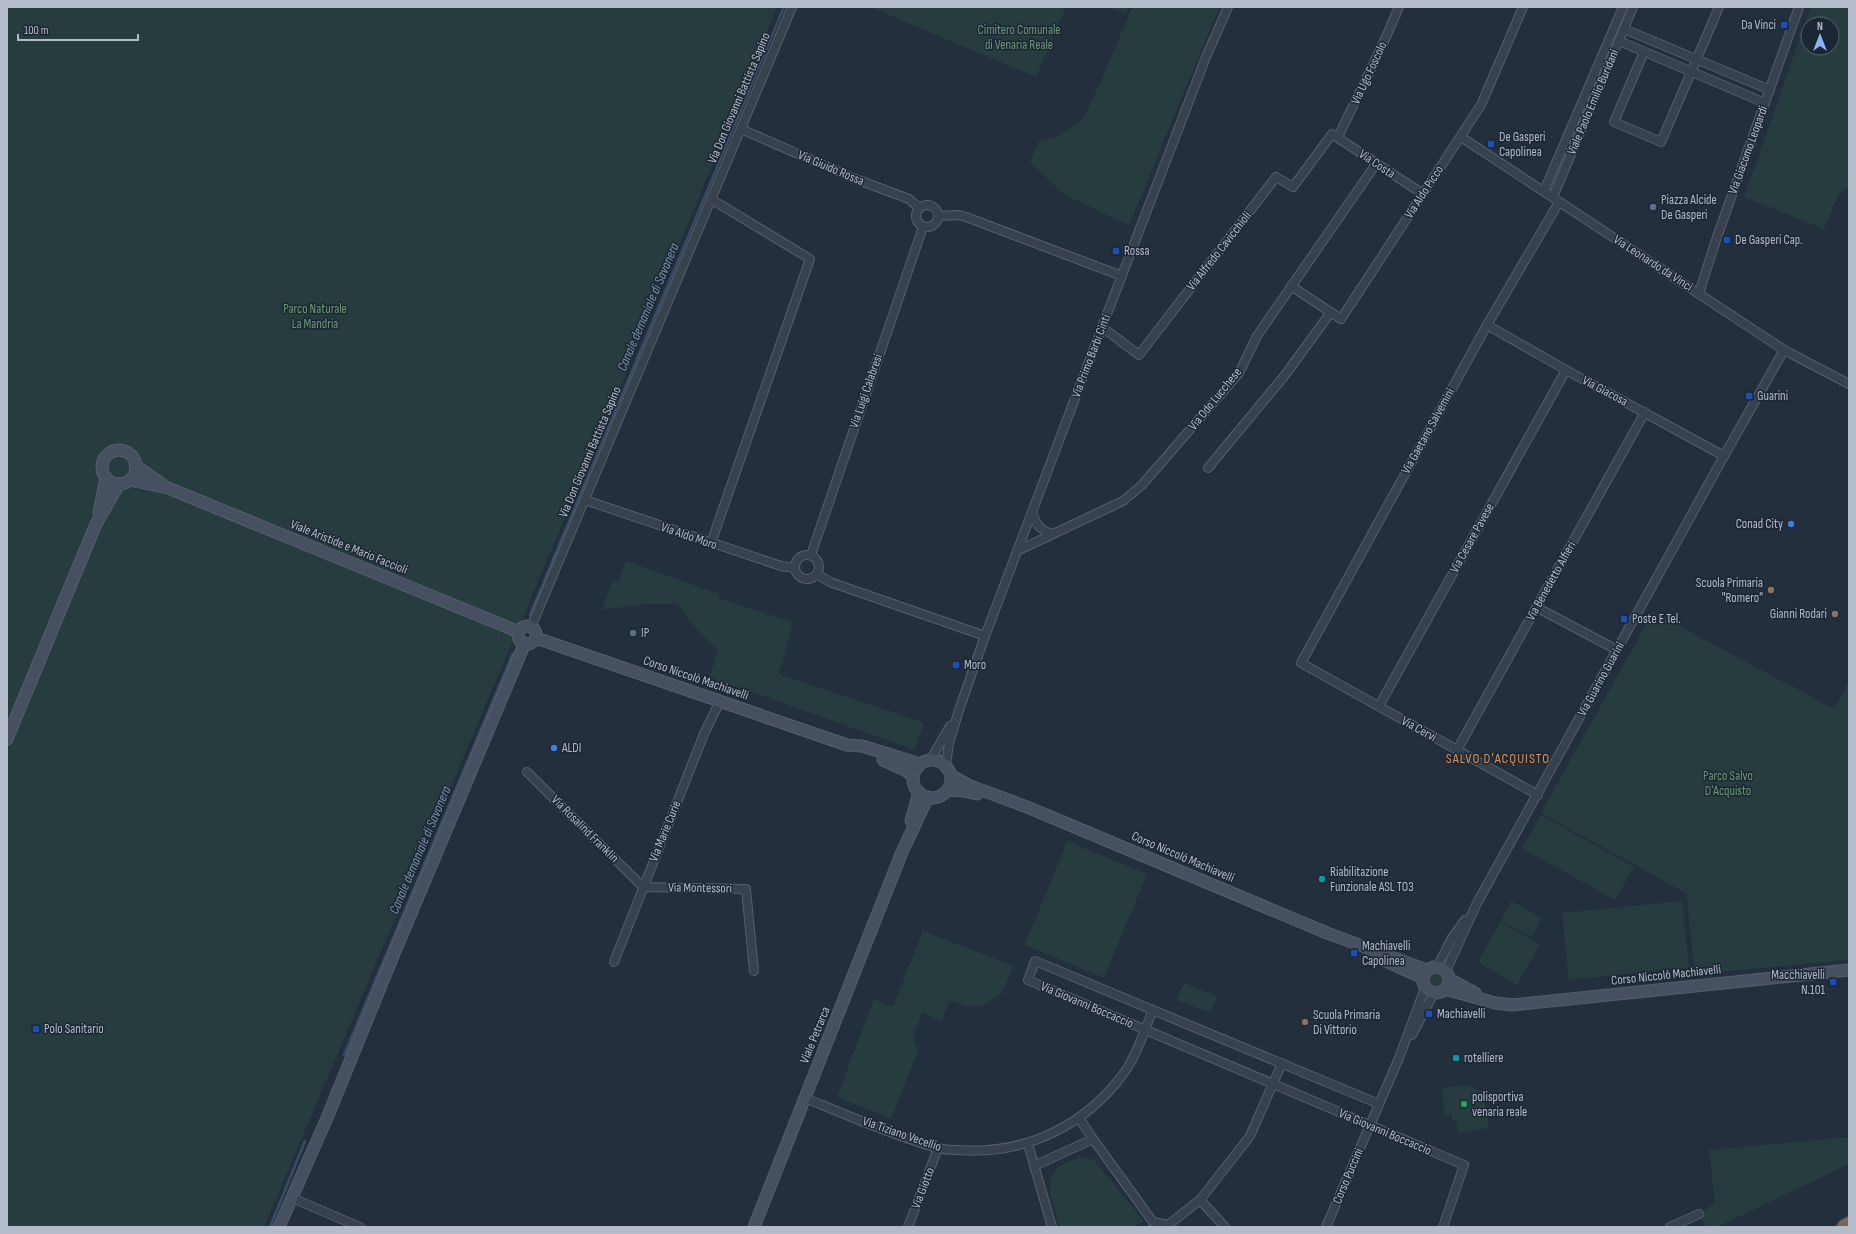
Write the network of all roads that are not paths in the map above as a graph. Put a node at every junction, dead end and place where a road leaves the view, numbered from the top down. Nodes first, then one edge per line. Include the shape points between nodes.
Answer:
1 (792, 7) edge
2 (1228, 7) edge
3 (1399, 7) edge
4 (1523, 7) edge
5 (1624, 7) edge
6 (1633, 7) edge
7 (1719, 7) edge
8 (1799, 7) edge
9 (1624, 29) junction
10 (1619, 42) junction
11 (1644, 52) junction
12 (1697, 60) junction
13 (1691, 72) junction
14 (1770, 90) junction
15 (1765, 103) junction
16 (741, 129) junction
17 (1335, 136) junction
18 (1461, 137) junction
19 (1376, 164) junction
20 (1544, 191) junction
21 (1423, 194) junction
22 (711, 199) junction
23 (1556, 200) junction
24 (919, 208) junction
25 (938, 216) junction
26 (923, 226) junction
27 (1122, 276) junction
28 (1291, 286) junction
29 (1699, 294) junction
30 (1332, 312) junction
31 (1487, 325) junction
32 (1102, 327) junction
33 (1784, 350) junction
34 (1566, 370) junction
35 (1849, 384) edge
36 (1645, 412) junction
37 (1724, 456) junction
38 (136, 466) junction
39 (1208, 468) dead end
40 (106, 478) junction
41 (130, 480) junction
42 (119, 484) junction
43 (168, 488) junction
44 (585, 500) junction
45 (1032, 512) junction
46 (96, 524) junction
47 (1053, 534) junction
48 (711, 543) junction
49 (1017, 551) junction
50 (811, 555) junction
51 (795, 568) junction
52 (817, 574) junction
53 (1536, 607) junction
54 (531, 627) junction
55 (519, 632) junction
56 (985, 636) junction
57 (536, 638) junction
58 (525, 644) junction
59 (1617, 650) junction
60 (1300, 663) joint
61 (720, 701) junction
62 (1379, 706) junction
63 (960, 707) junction
64 (7, 739) edge
65 (847, 745) junction
66 (1457, 750) junction
67 (931, 759) junction
68 (920, 764) junction
69 (946, 765) junction
70 (527, 772) dead end
71 (913, 776) junction
72 (952, 776) junction
73 (948, 790) junction
74 (923, 795) junction
75 (1538, 795) junction
76 (1027, 807) junction
77 (643, 887) junction
78 (614, 962) dead end
79 (1849, 970) edge
80 (754, 971) dead end
81 (1436, 979) junction
82 (1153, 1010) junction
83 (1145, 1030) junction
84 (352, 1058) junction
85 (1399, 1058) joint
86 (1282, 1064) junction
87 (1273, 1084) junction
88 (805, 1098) junction
89 (1379, 1104) junction
90 (1079, 1118) junction
91 (1370, 1125) junction
92 (1093, 1139) junction
93 (1028, 1144) junction
94 (938, 1148) junction
95 (1034, 1166) junction
96 (301, 1176) junction
97 (292, 1198) junction
98 (1200, 1200) junction
99 (1699, 1214) dead end
100 (1849, 1224) edge
101 (1150, 1225) edge
102 (279, 1227) edge
103 (360, 1227) edge
104 (754, 1227) edge
105 (908, 1227) edge
106 (1052, 1227) edge
107 (1225, 1227) edge
108 (1326, 1227) edge
109 (1443, 1227) edge
110 (1670, 1227) edge
111 (1844, 1227) edge

1 - 16 street, Via Don Giovanni Battista Sapino
2 - 27 street, Via Primo Barbi Cinti via 1206,57
3 - 17 street, Via Ugo Foscolo via 1382,46
4 - 18 street, Via Aldo Picco via 1481,105
5 - 20 street, Viale Paolo Emilio Buridani
6 - 9 street, Viale Paolo Emilio Buridani
7 - 12 street
8 - 14 street, Via Giacomo Leopardi
9 - 10 street, Viale Paolo Emilio Buridani
9 - 12 street
10 - 11 street
10 - 23 street, Viale Paolo Emilio Buridani
11 - 13 street
11 - 13 street via 1614,122 1620,125 1661,142
12 - 13 street
12 - 14 street
13 - 15 street
14 - 15 street, Via Giacomo Leopardi
15 - 29 street, Via Giacomo Leopardi
16 - 22 street, Via Don Giovanni Battista Sapino
16 - 24 street, Via Giuido Rossa via 853,178 909,199
17 - 19 street, Via Costa
17 - 32 street, Via Alfredo Cavicchioli via 1293,187 1276,178 1139,355
18 - 20 street, Via Leonardo da Vinci
18 - 21 street, Via Aldo Picco
19 - 21 street, Via Costa
19 - 28 street, Via Odo Lucchese
20 - 23 street, Via Leonardo da Vinci
21 - 30 street, Via Aldo Picco via 1341,319
22 - 44 street, Via Don Giovanni Battista Sapino
22 - 48 street via 810,259
23 - 29 street, Via Leonardo da Vinci
23 - 31 street, Via Gaetano Salvemini
24 - 25 street via 929,205 936,209
24 - 26 street via 915,215
25 - 26 street via 933,225
25 - 27 street via 966,217
26 - 50 street, Via Luigi Calabresi
27 - 32 street, Via Primo Barbi Cinti
28 - 30 street
28 - 47 street, Via Odo Lucchese via 1257,336 1239,373 1142,485 1123,501
29 - 33 street, Via Leonardo da Vinci
30 - 39 street via 1286,375
31 - 34 street, Via Giacosa
31 - 60 street, Via Gaetano Salvemini
32 - 45 street, Via Primo Barbi Cinti
33 - 35 street, Via Leonardo da Vinci
33 - 37 street, Via Guarino Guarini
34 - 36 street, Via Giacosa
34 - 62 street, Via Cesare Pavese
36 - 37 street, Via Giacosa
36 - 53 street, Via Benedetto Alfieri
37 - 59 street, Via Guarino Guarini
38 - 40 street via 131,456 115,451 103,462 102,468
38 - 41 street
38 - 43 street, Viale Aristide e Mario Faccioli
40 - 42 street
40 - 46 street
41 - 42 street
41 - 43 street, Viale Aristide e Mario Faccioli
42 - 46 street
43 - 55 street, Viale Aristide e Mario Faccioli
44 - 48 street, Via Aldo Moro
44 - 54 street, Via Don Giovanni Battista Sapino
45 - 47 street via 1036,525 1043,531
45 - 49 street, Via Primo Barbi Cinti
46 - 64 street
47 - 49 street
48 - 51 street, Via Aldo Moro via 781,566
49 - 56 street, Via Primo Barbi Cinti
50 - 51 street via 800,557
50 - 52 street via 819,563
51 - 52 street via 798,575 804,579 811,579
52 - 56 street via 830,582
53 - 59 street
53 - 66 street, Via Benedetto Alfieri
54 - 55 street via 523,627
54 - 57 street via 536,633
55 - 58 street via 519,637
56 - 63 street, Via Primo Barbi Cinti
57 - 58 street via 533,642
57 - 61 street, Corso Niccolò Machiavelli
58 - 84 street
59 - 75 street, Via Guarino Guarini
60 - 62 street, Via Cervi
61 - 65 street, Corso Niccolò Machiavelli
61 - 77 street, Via Marie Curie via 704,734
62 - 66 street, Via Cervi
63 - 67 street, Via Primo Barbi Cinti
63 - 69 street, Via Primo Barbi Cinti
65 - 68 street, Corso Niccolò Machiavelli via 862,746
65 - 71 street, Corso Niccolò Machiavelli via 895,765
66 - 75 street, Via Cervi
67 - 68 street
67 - 69 street
68 - 71 street
69 - 72 street
70 - 77 street, Via Rosalind Franklin
71 - 74 street via 914,784
72 - 73 street
72 - 76 street, Corso Niccolò Machiavelli via 968,785
73 - 74 street via 939,797
73 - 76 street, Corso Niccolò Machiavelli via 964,791
74 - 88 street, Viale Petrarca
75 - 81 street, Via Guarino Guarini
76 - 81 street, Corso Niccolò Machiavelli
77 - 78 street, Via Marie Curie
77 - 80 street, Via Montessori via 746,889
79 - 81 street, Corso Niccolò Machiavelli via 1512,1005 1486,1000
81 - 85 street, Via Guarino Guarini
82 - 83 street, Via Tiziano Vecellio
82 - 83 street, Via Giovanni Boccaccio via 1035,961 1028,980
82 - 86 street, Via Giovanni Boccaccio
83 - 87 street, Via Giovanni Boccaccio
83 - 90 street, Via Tiziano Vecellio via 1125,1072 1098,1104
84 - 96 street
84 - 96 street via 326,1106
85 - 89 street, Corso Puccini
86 - 87 street
86 - 89 street, Via Giovanni Boccaccio
87 - 91 street, Via Giovanni Boccaccio
87 - 98 street via 1250,1136
88 - 94 street, Via Tiziano Vecellio via 895,1134
88 - 104 street, Viale Petrarca
89 - 91 street, Corso Puccini
90 - 92 street
90 - 93 street, Via Tiziano Vecellio via 1054,1133
91 - 108 street, Corso Puccini
91 - 109 street, Via Giovanni Boccaccio via 1464,1165
92 - 95 street
92 - 101 street
93 - 94 street, Via Tiziano Vecellio via 1000,1150
93 - 95 street
94 - 105 street, Via Giotto
95 - 106 street
96 - 97 street
97 - 102 street
97 - 103 street
98 - 101 street via 1168,1225
98 - 107 street
99 - 110 street
100 - 111 highway

